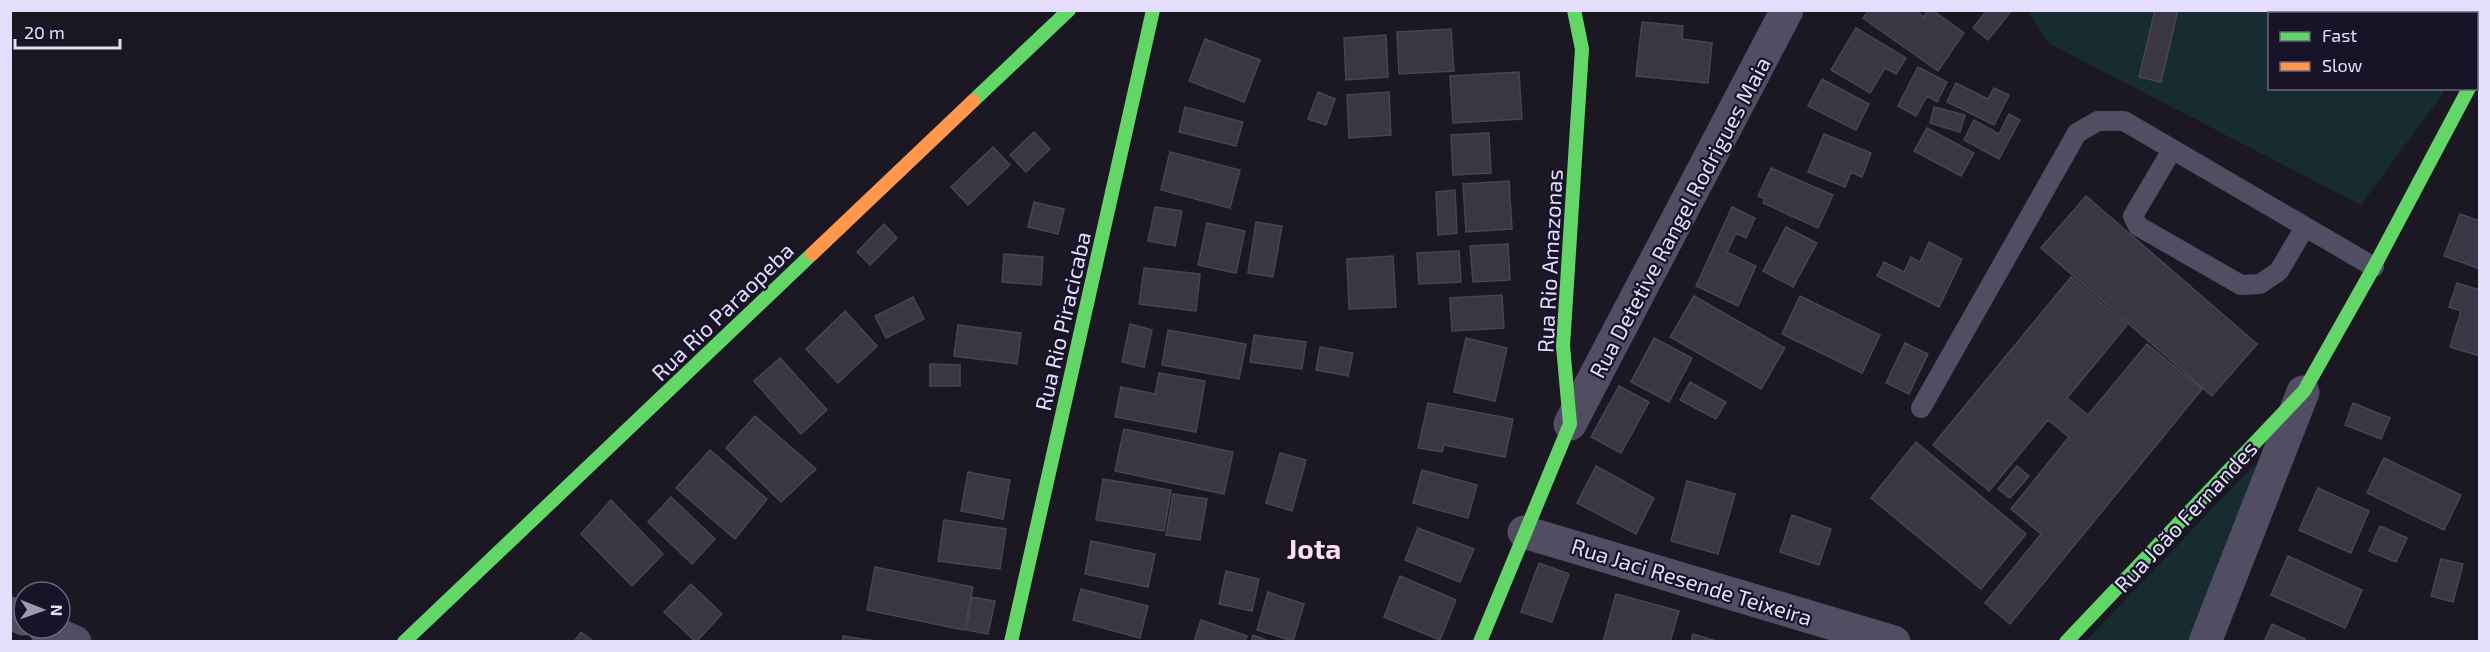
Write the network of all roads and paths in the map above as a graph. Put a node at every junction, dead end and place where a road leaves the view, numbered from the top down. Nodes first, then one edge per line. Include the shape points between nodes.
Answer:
1 (1069, 10) edge
2 (1153, 10) edge
3 (1574, 10) edge
4 (1787, 10) edge
5 (2468, 90) edge
6 (2172, 150) junction
7 (2305, 227) junction
8 (2374, 267) junction
9 (2304, 391) junction
10 (1921, 408) dead end
11 (1570, 424) junction
12 (1524, 532) junction
13 (404, 642) edge
14 (1011, 642) edge
15 (1480, 642) edge
16 (1894, 642) edge
17 (2066, 642) edge
18 (2205, 642) edge

1 - 13 street, Rua Rio Paraopeba
2 - 14 street, Rua Rio Piracicaba
3 - 11 street, Rua Rio Amazonas via 1582,49 1563,346
4 - 11 street, Rua Detetive Rangel Rodrigues Maia
5 - 8 street, Rua João Fernandes
6 - 7 lane
6 - 7 lane via 2133,216 2138,226 2148,232 2241,285 2250,285 2260,284 2279,271
6 - 10 lane via 2124,121 2098,121 2077,133
7 - 8 lane
8 - 9 street, Rua João Fernandes
9 - 17 street, Rua João Fernandes
9 - 18 street, Rua João Fernandes
11 - 12 street, Rua Rio Amazonas
12 - 15 street, Rua Rio Amazonas
12 - 16 street, Rua Jaci Resende Teixeira

